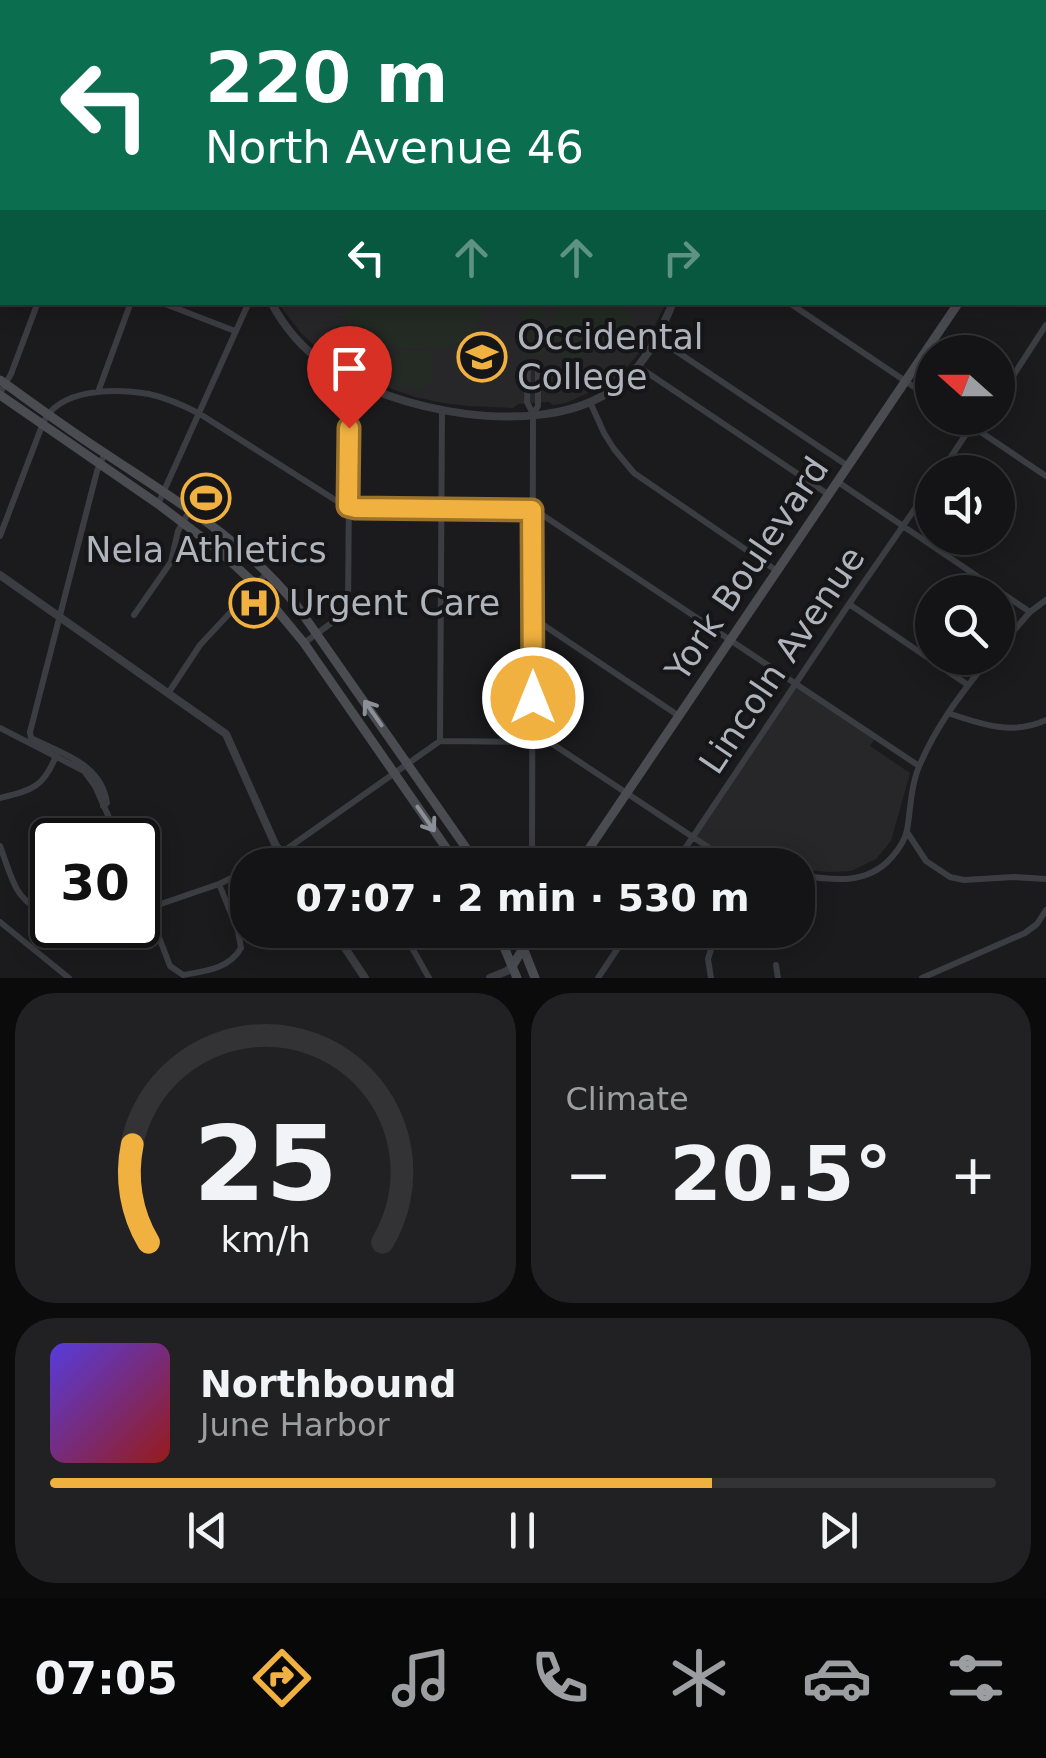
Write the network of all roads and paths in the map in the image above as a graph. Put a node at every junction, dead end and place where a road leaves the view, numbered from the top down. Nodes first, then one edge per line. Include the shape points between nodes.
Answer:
1 (37, 305) edge
2 (130, 305) edge
3 (168, 305) edge
4 (248, 305) edge
5 (272, 305) edge
6 (672, 305) edge
7 (792, 305) edge
8 (953, 305) edge
9 (1046, 325) edge
10 (235, 331) junction
11 (656, 341) junction
12 (639, 366) junction
13 (1015, 372) edge
14 (350, 380) junction
15 (906, 382) junction
16 (1, 388) edge
17 (915, 388) edge
18 (98, 392) junction
19 (590, 402) junction
20 (442, 410) junction
21 (200, 414) junction
22 (533, 414) junction
23 (45, 419) junction
24 (987, 435) edge
25 (102, 458) junction
26 (849, 467) junction
27 (1046, 476) edge
28 (838, 482) junction
29 (165, 493) junction
30 (830, 496) junction
31 (158, 504) junction
32 (348, 506) junction
33 (439, 508) junction
34 (190, 510) junction
35 (532, 510) junction
36 (915, 510) edge
37 (182, 522) junction
38 (904, 526) junction
39 (0, 536) edge
40 (268, 572) junction
41 (778, 572) junction
42 (0, 575) edge
43 (256, 584) junction
44 (1046, 600) edge
45 (849, 604) junction
46 (1030, 612) junction
47 (134, 615) dead end
48 (60, 616) junction
49 (533, 618) junction
50 (1015, 629) edge
51 (316, 634) junction
52 (732, 641) junction
53 (304, 643) junction
54 (976, 675) edge
55 (796, 684) junction
56 (968, 684) junction
57 (169, 692) junction
58 (948, 713) junction
59 (680, 716) junction
60 (1046, 720) edge
61 (0, 728) edge
62 (533, 737) junction
63 (440, 741) junction
64 (56, 756) junction
65 (408, 764) junction
66 (919, 766) junction
67 (394, 773) junction
68 (628, 793) junction
69 (0, 798) edge
70 (103, 806) junction
71 (109, 818) edge
72 (907, 832) junction
73 (693, 836) junction
74 (0, 846) edge
75 (279, 848) edge
76 (288, 848) edge
77 (446, 848) edge
78 (466, 848) edge
79 (532, 848) edge
80 (590, 848) edge
81 (685, 848) edge
82 (710, 848) edge
83 (815, 877) edge
84 (230, 879) edge
85 (1046, 879) edge
86 (219, 884) junction
87 (160, 904) edge
88 (30, 906) edge
89 (1046, 910) edge
90 (0, 922) edge
91 (160, 938) edge
92 (345, 948) edge
93 (412, 948) edge
94 (505, 948) edge
95 (522, 948) edge
96 (525, 948) edge
97 (618, 948) edge
98 (711, 948) edge
99 (776, 964) dead end
100 (513, 965) junction
101 (69, 978) edge
102 (365, 978) edge
103 (429, 978) edge
104 (490, 978) edge
105 (517, 978) edge
106 (535, 978) edge
107 (598, 978) edge
108 (711, 978) edge
109 (778, 978) edge
110 (922, 978) edge

1 - 16 street
2 - 18 street
3 - 10 street
4 - 10 street
5 - 14 street via 301,344
6 - 11 street
7 - 15 street
8 - 15 main road, York Boulevard
9 - 13 street
10 - 21 street
11 - 12 street
11 - 26 street
12 - 19 street
12 - 30 street
14 - 20 street
14 - 32 street
15 - 17 street
15 - 26 main road, York Boulevard
16 - 23 main road
18 - 21 street via 150,394
18 - 23 street via 66,400
19 - 22 street
19 - 41 street via 634,473
20 - 22 street
20 - 33 street
21 - 29 street
21 - 32 street
22 - 22 street via 538,406 533,364 527,402
22 - 35 street
23 - 25 main road
23 - 39 street
24 - 27 street
25 - 29 main road
25 - 31 main road
25 - 48 street
26 - 28 main road, York Boulevard
28 - 30 main road, York Boulevard
28 - 38 street
29 - 31 street
29 - 34 main road
30 - 41 main road, York Boulevard
31 - 37 main road
32 - 33 street
32 - 51 street via 348,606
33 - 35 street
33 - 63 street
34 - 37 street
34 - 40 main road
35 - 49 street
35 - 52 street
36 - 38 street, Lincoln Avenue
37 - 43 main road
37 - 47 street via 171,562
38 - 45 street, Lincoln Avenue
38 - 46 street
40 - 43 street
40 - 51 main road
41 - 52 main road, York Boulevard
42 - 48 street
43 - 53 main road
43 - 57 street via 200,645
44 - 46 street
45 - 55 street, Lincoln Avenue
45 - 56 street
46 - 50 street
48 - 57 street
48 - 70 street via 30,732 90,768 106,796
49 - 59 street
49 - 62 street
51 - 53 street
65 -> 51 main road
52 - 55 street
52 - 59 main road, York Boulevard
53 - 67 main road
54 - 56 street
55 - 66 street
55 - 73 street, Lincoln Avenue
56 - 58 street
57 - 75 street via 226,734
58 - 60 street via 1010,729
58 - 66 street
59 - 68 main road, York Boulevard
61 - 64 street
62 - 63 street
62 - 68 street via 543,736
62 - 79 street
63 - 65 street
64 - 69 street via 37,786
64 - 70 street via 84,771
65 - 67 street
65 - 78 main road
66 - 72 street
67 - 76 street
67 -> 77 main road
68 - 73 street
68 - 80 main road, York Boulevard
70 - 71 street
72 - 83 street via 879,869 847,880
72 - 85 street via 926,861 950,877
73 - 81 street, Lincoln Avenue
73 - 82 street
74 - 88 street
84 - 86 street
86 - 87 street
86 - 91 street via 238,930 241,948 234,960 183,974 170,966
89 - 110 street via 1025,933
90 - 101 street
92 - 102 street
93 - 103 street
94 - 100 main road
95 - 100 main road
96 - 106 main road
97 - 107 street
98 - 108 street
99 - 109 street
100 - 104 street
100 - 105 main road

